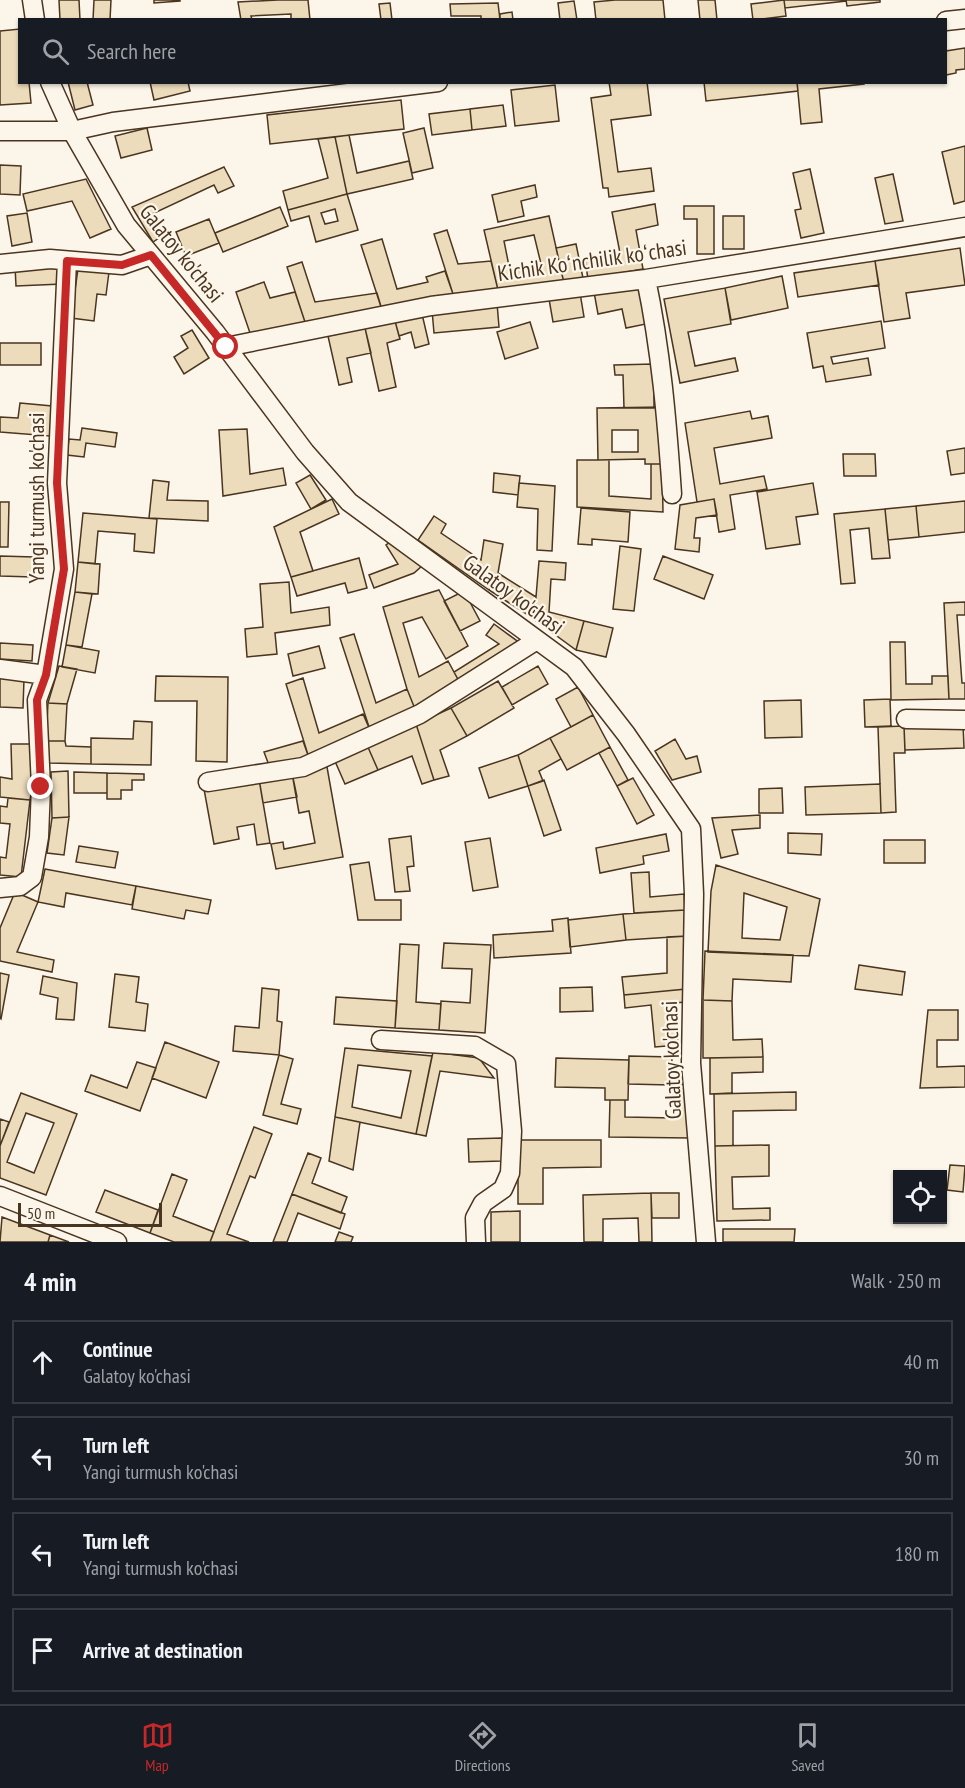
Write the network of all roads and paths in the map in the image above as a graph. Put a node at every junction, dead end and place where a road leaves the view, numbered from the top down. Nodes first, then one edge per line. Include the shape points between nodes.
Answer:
1 (32, 0) edge
2 (35, 18) edge
3 (965, 19) edge
4 (947, 21) edge
5 (51, 84) edge
6 (422, 84) edge
7 (0, 131) edge
8 (72, 131) junction
9 (965, 227) edge
10 (151, 255) junction
11 (67, 261) junction
12 (0, 264) edge
13 (646, 279) junction
14 (226, 347) junction
15 (672, 494) dead end
16 (537, 640) junction
17 (0, 669) edge
18 (46, 675) junction
19 (906, 719) dead end
20 (965, 720) edge
21 (208, 782) dead end
22 (0, 888) edge
23 (381, 1040) dead end
24 (0, 1196) edge
25 (117, 1242) edge
26 (476, 1242) edge
27 (706, 1242) edge

1 - 2 street
3 - 4 street
5 - 8 street, Galatoy ko'chasi
6 - 8 street via 112,122
7 - 8 street
8 - 10 street, Galatoy ko'chasi via 126,225
9 - 13 street, Kichik Koʻnchilik koʻchasi
10 - 11 street via 122,265
10 - 14 street, Galatoy ko'chasi
11 - 12 street
11 - 18 street, Yangi turmush ko'chasi via 57,483 64,569
13 - 14 street, Kichik Koʻnchilik koʻchasi via 431,306
13 - 15 street via 664,380
14 - 16 street, Galatoy ko'chasi via 305,452 349,502
16 - 21 street via 420,714 303,766
16 - 27 street, Galatoy ko'chasi via 574,667 691,829 691,1063
17 - 18 street
18 - 22 street, Yangi turmush ko'chasi via 37,700 41,787 32,877 20,886
19 - 20 street
23 - 26 street via 475,1046 506,1064 512,1131 510,1173 503,1189 483,1203 476,1218
24 - 25 street

